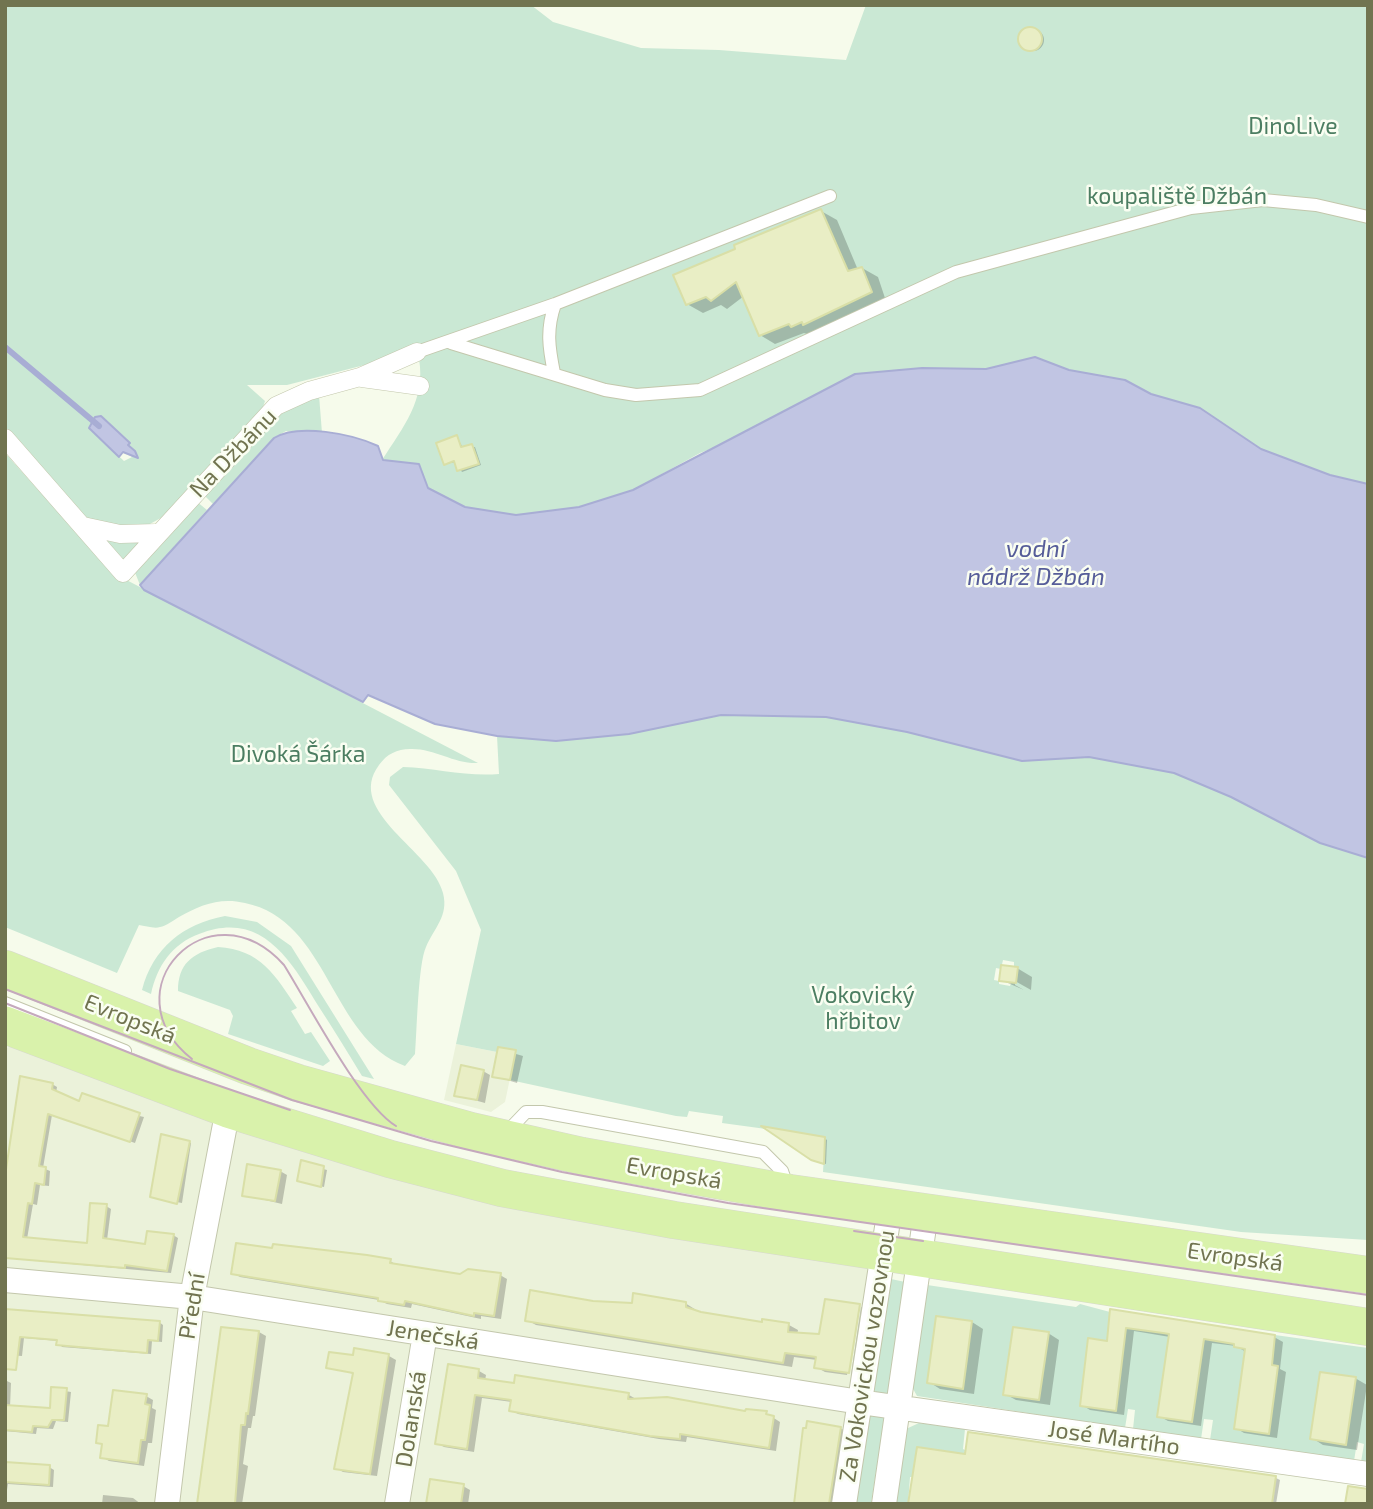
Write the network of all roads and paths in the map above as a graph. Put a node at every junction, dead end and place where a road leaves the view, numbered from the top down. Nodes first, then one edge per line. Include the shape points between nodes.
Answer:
1 (830, 196) dead end
2 (1368, 217) edge
3 (555, 304) junction
4 (451, 343) junction
5 (416, 352) joint
6 (554, 373) junction
7 (360, 377) junction
8 (421, 386) dead end
9 (5, 438) edge
10 (83, 526) junction
11 (156, 533) junction
12 (5, 969) edge
13 (5, 989) edge
14 (5, 1003) edge
15 (5, 1025) edge
16 (103, 1027) dead end
17 (134, 1055) dead end
18 (244, 1106) junction
19 (890, 1208) junction
20 (926, 1213) junction
21 (884, 1252) junction
22 (919, 1258) junction
23 (1368, 1275) edge
24 (5, 1280) edge
25 (192, 1297) junction
26 (1368, 1327) edge
27 (425, 1334) junction
28 (860, 1402) junction
29 (898, 1408) junction
30 (1368, 1474) edge
31 (167, 1504) edge
32 (397, 1504) edge
33 (844, 1504) edge
34 (884, 1504) edge

1 - 3 lane
2 - 6 lane via 1316,205 1263,200 1191,208 956,272 701,390 636,395
3 - 4 lane
3 - 6 lane via 547,342
4 - 5 lane
4 - 6 lane
5 - 7 street, Na Džbánu
7 - 8 street, Na Džbánu
7 - 11 street, Na Džbánu via 276,406
9 - 10 street, Na Džbánu
10 - 11 street via 120,534
10 - 11 street, Na Džbánu via 123,573
12 - 19 main road, Evropská via 204,1055 298,1083 582,1156
13 - 16 lane
14 - 17 lane
15 - 18 main road, Evropská
18 - 21 main road, Evropská via 302,1133 527,1194
18 - 25 street, Přední
19 - 20 main road, Evropská
19 - 21 street, Za Vokovickou vozovnou
20 - 22 street, Za Vokovickou vozovnou
20 - 23 main road, Evropská
21 - 22 main road, Evropská
21 - 28 street, Za Vokovickou vozovnou
22 - 26 main road, Evropská
22 - 29 street, Za Vokovickou vozovnou
24 - 25 street, Jenečská
25 - 27 street, Jenečská
25 - 31 street, Přední
27 - 28 street, Jenečská
27 - 32 street, Dolanská
28 - 29 street, José Martího
28 - 33 street, Za Vokovickou vozovnou
29 - 30 street, José Martího
29 - 34 street, Za Vokovickou vozovnou

